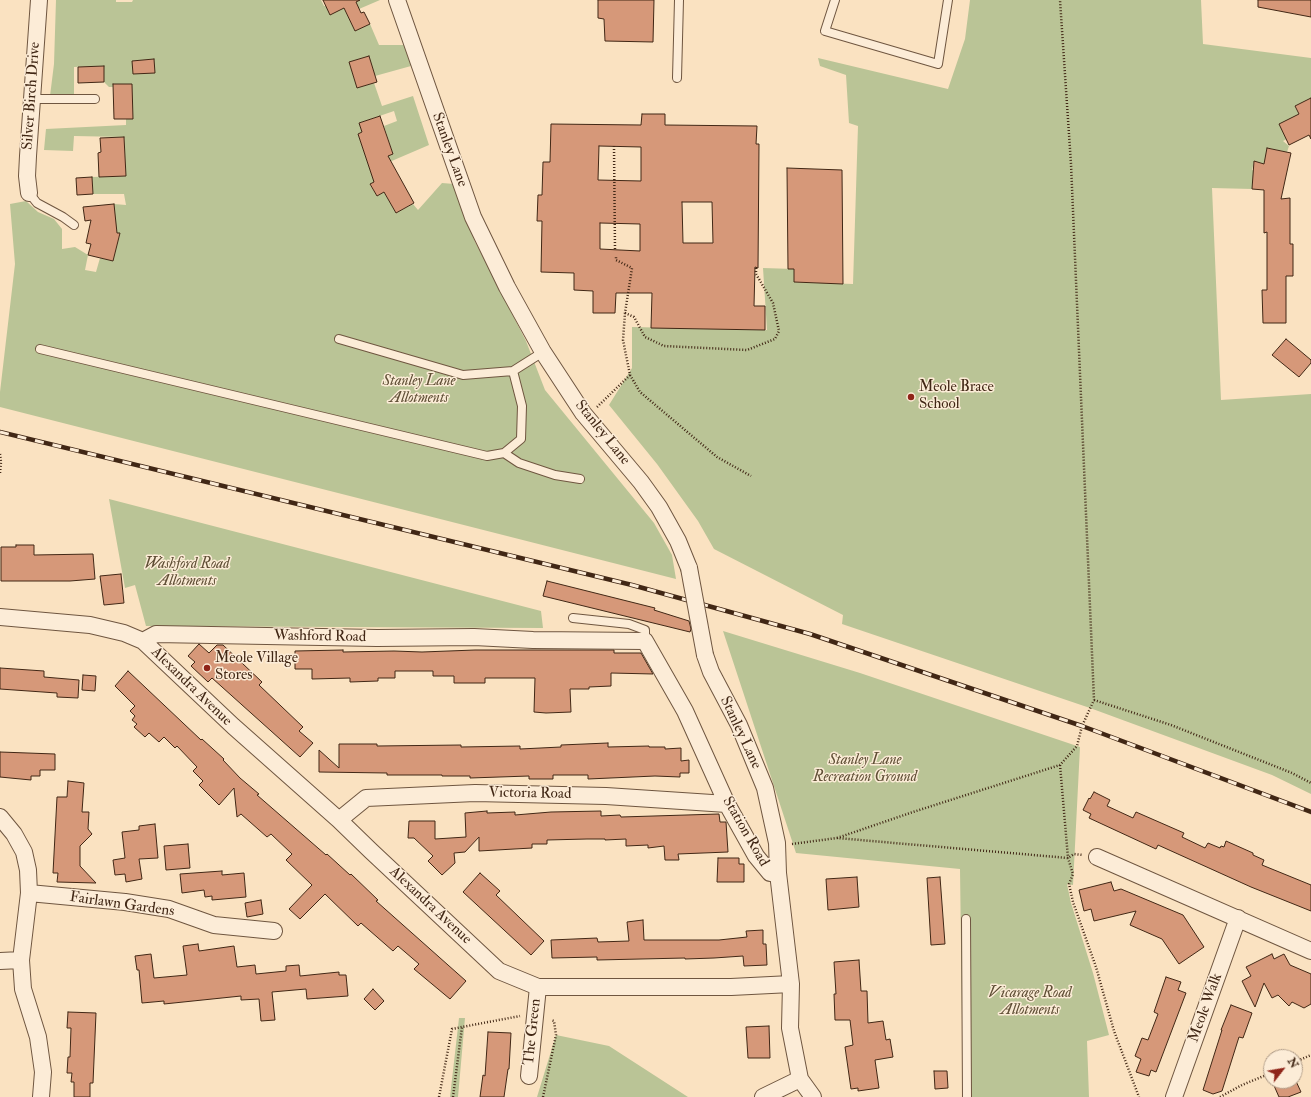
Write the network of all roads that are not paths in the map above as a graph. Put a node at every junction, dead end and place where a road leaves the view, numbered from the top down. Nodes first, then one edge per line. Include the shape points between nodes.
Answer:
1 (39, 0) edge
2 (396, 0) edge
3 (679, 0) edge
4 (835, 0) edge
5 (948, 0) edge
6 (677, 78) dead end
7 (32, 99) junction
8 (95, 99) dead end
9 (29, 193) joint
10 (74, 225) dead end
11 (339, 339) dead end
12 (40, 349) dead end
13 (542, 352) junction
14 (513, 371) junction
15 (504, 453) junction
16 (580, 479) dead end
17 (0, 617) edge
18 (572, 618) dead end
19 (143, 641) junction
20 (645, 641) junction
21 (727, 804) junction
22 (0, 817) edge
23 (339, 820) junction
24 (1097, 857) dead end
25 (778, 874) junction
26 (29, 893) junction
27 (1238, 918) junction
28 (966, 919) dead end
29 (265, 935) dead end
30 (1311, 951) edge
31 (21, 960) junction
32 (0, 961) edge
33 (791, 984) junction
34 (538, 987) junction
35 (529, 1076) dead end
36 (800, 1079) junction
37 (41, 1097) edge
38 (763, 1097) edge
39 (813, 1097) edge
40 (967, 1097) edge
41 (1174, 1097) edge

1 - 7 street, Silver Birch Drive
2 - 13 street, Stanley Lane via 473,217 507,288
3 - 6 lane
4 - 5 lane via 825,31 938,64
7 - 8 lane
7 - 9 street, Silver Birch Drive via 27,176
9 - 10 lane via 37,203
11 - 14 lane via 463,375
12 - 15 lane via 487,456
13 - 14 lane
13 - 25 street, Stanley Lane, bridge via 587,417 659,507 678,541 689,568 705,655 711,672 739,725 765,788 777,843
14 - 15 lane via 522,406 521,439
15 - 16 lane via 526,466
17 - 19 street via 90,625 124,633
18 - 20 lane via 629,624 644,630
19 - 20 street, Washford Road via 156,634
19 - 23 street, Alexandra Avenue via 233,726
20 - 21 street, Station Road via 685,711
21 - 23 street, Victoria Road via 606,796 475,793 366,798
21 - 25 street, Station Road via 756,856 770,873
22 - 26 street via 24,852
23 - 34 street, Alexandra Avenue via 499,971
24 - 27 street
25 - 33 street, Station Road
26 - 29 street, Fairlawn Gardens via 169,909 214,925
26 - 31 street
27 - 30 street
27 - 41 street, Meole Walk
28 - 40 lane
31 - 32 street
31 - 37 street via 23,989 38,1037 43,1072
33 - 34 street, Alexandra Avenue via 731,987
33 - 36 street, Station Road via 790,1028
34 - 35 street, The Green
36 - 38 street
36 - 39 street

